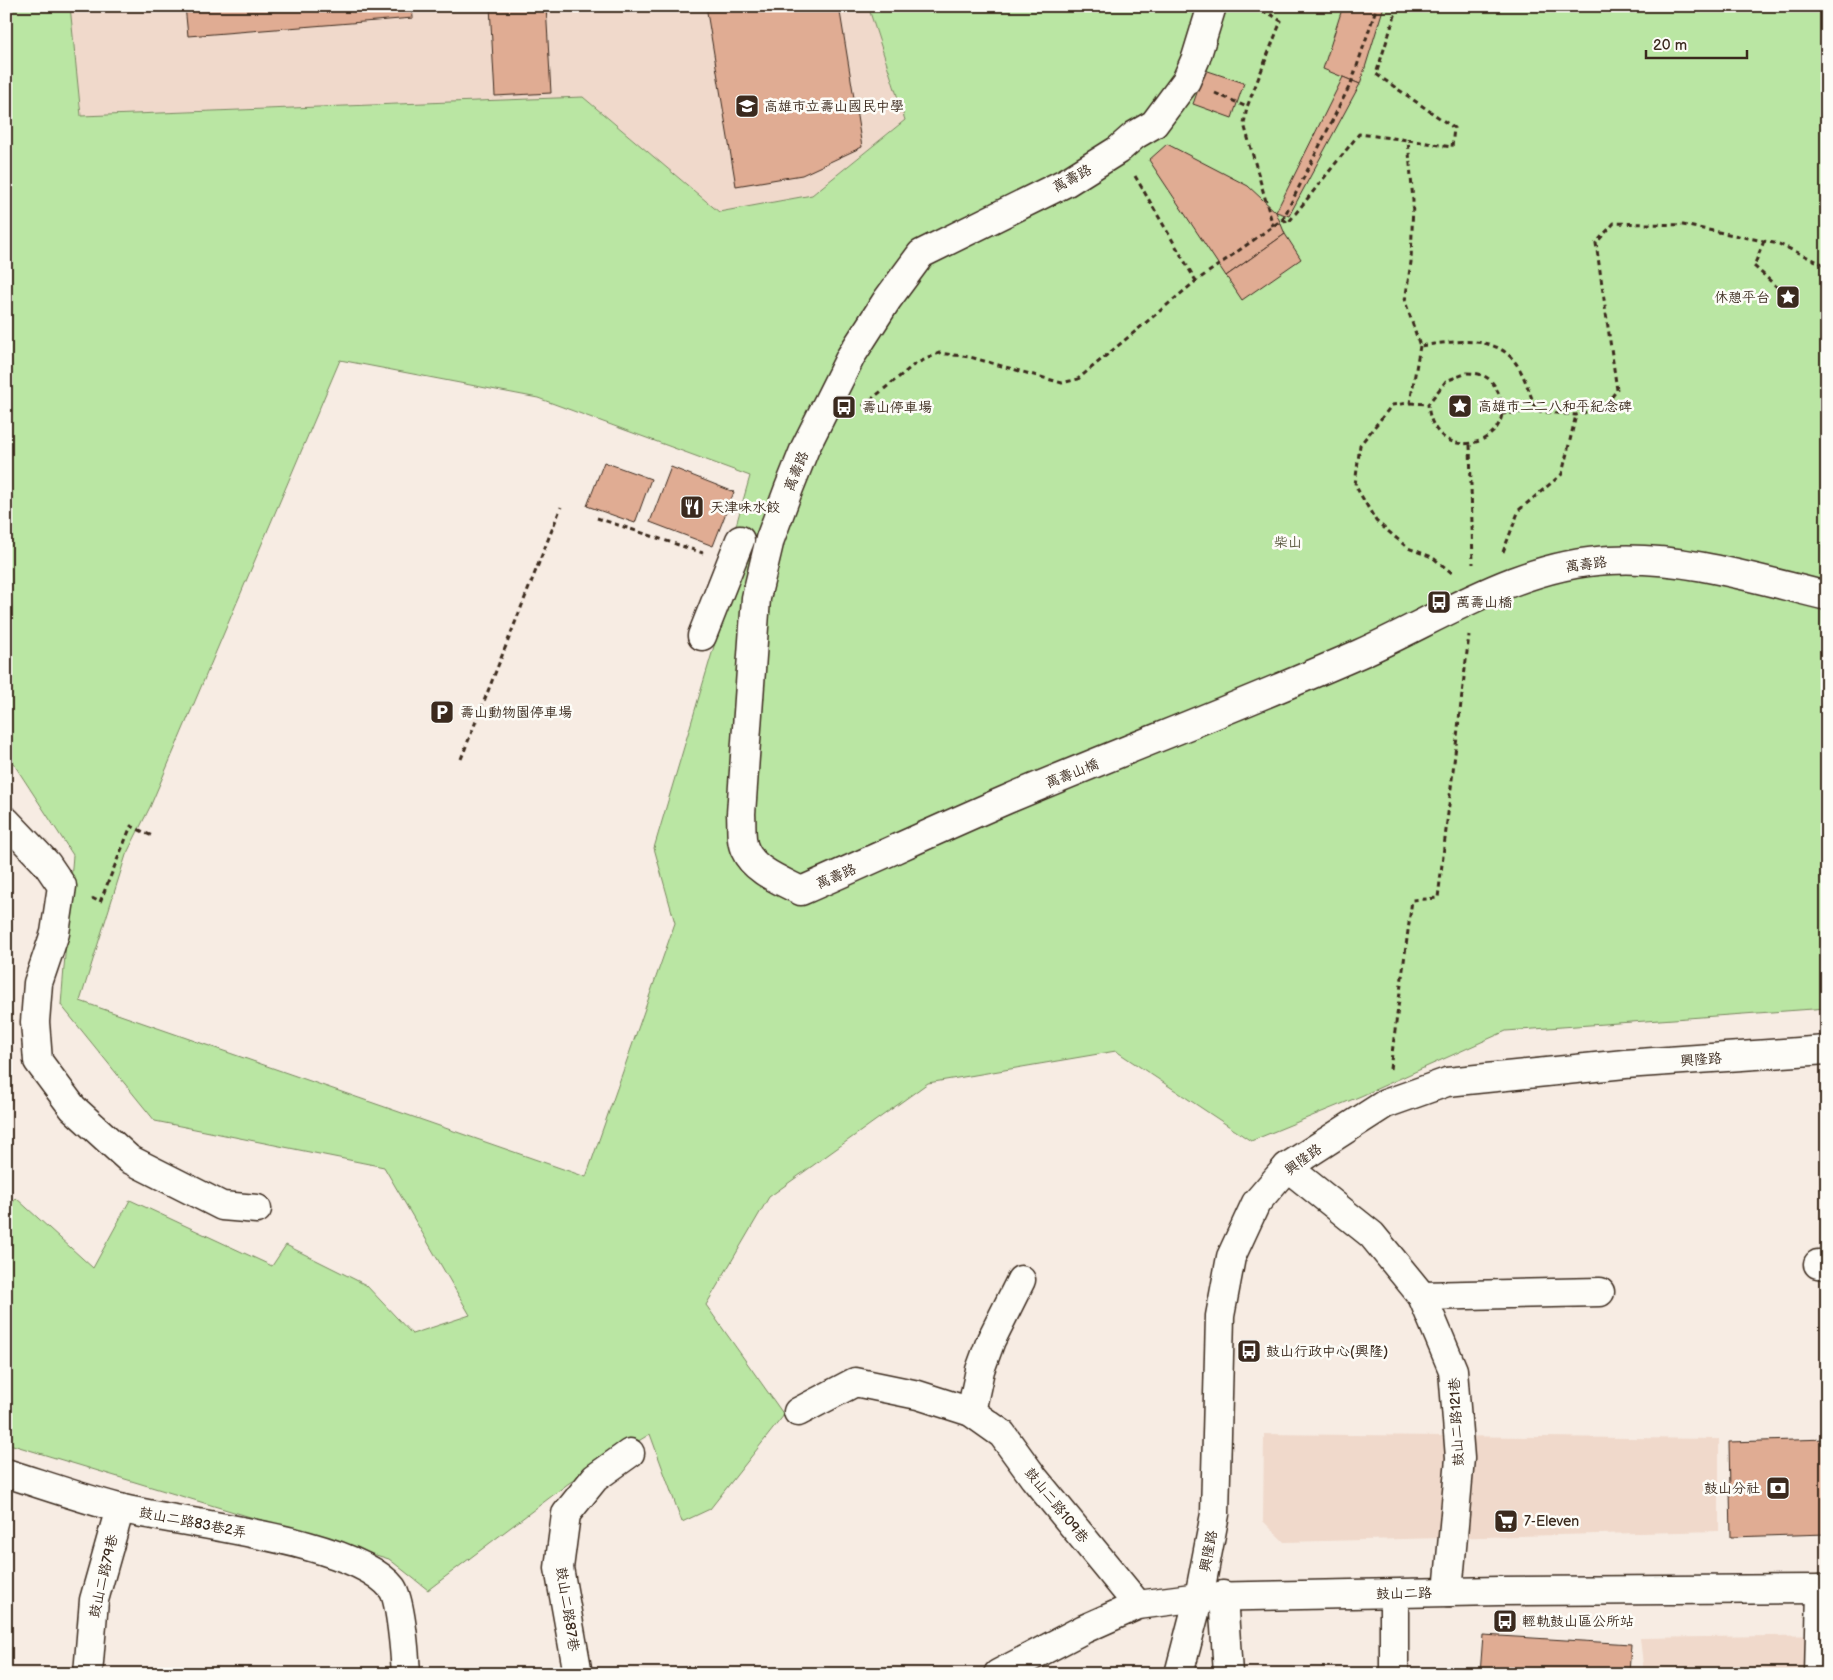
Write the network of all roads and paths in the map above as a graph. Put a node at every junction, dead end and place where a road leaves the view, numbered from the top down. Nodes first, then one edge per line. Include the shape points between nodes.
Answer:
1 (1212, 6) edge
2 (1256, 6) edge
3 (1377, 6) edge
4 (1398, 6) edge
5 (1408, 140) junction
6 (1118, 150) junction
7 (1283, 219) junction
8 (1273, 226) junction
9 (1764, 241) junction
10 (1827, 266) edge
11 (1196, 281) junction
12 (1788, 297) dead end
13 (1420, 346) junction
14 (1410, 403) junction
15 (1428, 404) junction
16 (857, 410) dead end
17 (1537, 411) junction
18 (1501, 414) junction
19 (1576, 415) junction
20 (1470, 445) junction
21 (561, 506) dead end
22 (597, 518) dead end
23 (736, 552) joint
24 (1827, 596) edge
25 (1475, 599) junction
26 (702, 636) dead end
27 (1360, 654) joint
28 (461, 759) dead end
29 (1006, 800) joint
30 (6, 822) edge
31 (152, 836) dead end
32 (62, 886) junction
33 (1827, 1050) edge
34 (1385, 1104) junction
35 (1287, 1168) junction
36 (257, 1209) dead end
37 (1021, 1280) dead end
38 (1600, 1292) dead end
39 (1422, 1296) junction
40 (798, 1412) dead end
41 (971, 1412) junction
42 (630, 1453) dead end
43 (6, 1473) edge
44 (120, 1508) junction
45 (1824, 1589) edge
46 (1448, 1592) junction
47 (1394, 1594) junction
48 (1211, 1596) junction
49 (1138, 1605) junction
50 (88, 1674) edge
51 (406, 1674) edge
52 (578, 1674) edge
53 (998, 1674) edge
54 (1178, 1674) edge
55 (1228, 1674) edge
56 (1394, 1674) edge
57 (1819, 1674) edge

1 - 6 street, 萬壽路 via 1186,81 1154,124
2 - 8 path via 1257,10 1281,21 1247,107 1244,124
3 - 7 path via 1352,81
4 - 5 path via 1376,74 1454,128 1452,147
5 - 7 path via 1358,134 1288,223
5 - 13 path via 1413,201 1411,262 1405,301
6 - 11 path
6 - 29 street, 萬壽路 via 1067,182 921,254 851,356 805,448 770,539 756,598 741,814 744,849 752,861 801,891
7 - 8 path
8 - 11 path
9 - 10 path via 1779,244
9 - 12 path via 1754,266
9 - 19 path via 1684,225 1614,223 1596,242 1617,390 1604,406
11 - 16 path via 1078,379 1062,383 970,357 939,354 915,364
13 - 14 path
13 - 17 path via 1463,340 1500,348 1515,362
14 - 15 path
14 - 25 path via 1392,405 1360,445 1356,485 1376,521 1408,548 1432,557 1456,576
15 - 18 path via 1446,381 1466,373 1479,373 1492,380 1499,392
15 - 20 path via 1429,417 1441,434 1449,441
17 - 18 path
17 - 19 path
18 - 20 path via 1491,435
19 - 25 path via 1562,474 1519,510 1502,552
20 - 25 path
21 - 28 path
22 - 23 path
23 - 26 street
24 - 25 street, 萬壽路 via 1726,571 1658,561 1609,560 1556,568
25 - 27 street, 萬壽路
25 - 34 path via 1438,898 1412,900
27 - 29 street, 萬壽山橋
30 - 32 street via 47,864
31 - 32 path via 130,826 100,902
32 - 36 street via 55,933 38,983 35,1022 38,1061 73,1108 129,1159 222,1206
33 - 34 street, 興隆路 via 1625,1064 1447,1082
34 - 35 street, 興隆路
35 - 39 street, 鼓山二路121巷 via 1372,1235
35 - 48 street, 興隆路 via 1256,1203 1232,1257 1220,1316
37 - 41 street via 991,1340 980,1370
38 - 39 street
39 - 46 street, 鼓山二路121巷 via 1453,1370 1460,1458
40 - 41 street, 鼓山二路109巷 via 855,1382 918,1395
41 - 49 street, 鼓山二路109巷 via 1002,1434
42 - 52 street, 鼓山二路87巷 via 595,1478 566,1514 559,1568
43 - 44 street, 鼓山二路83巷2弄
44 - 50 street, 鼓山二路79巷 via 94,1600
44 - 51 street, 鼓山二路83巷2弄 via 294,1542 351,1560 393,1589 405,1641
45 - 46 street, 鼓山二路
45 - 57 street
46 - 47 street, 鼓山二路
47 - 48 street, 鼓山二路
47 - 56 street
48 - 49 street, 鼓山二路
48 - 54 street, 興隆路
48 - 55 street
49 - 53 street, 鼓山二路

